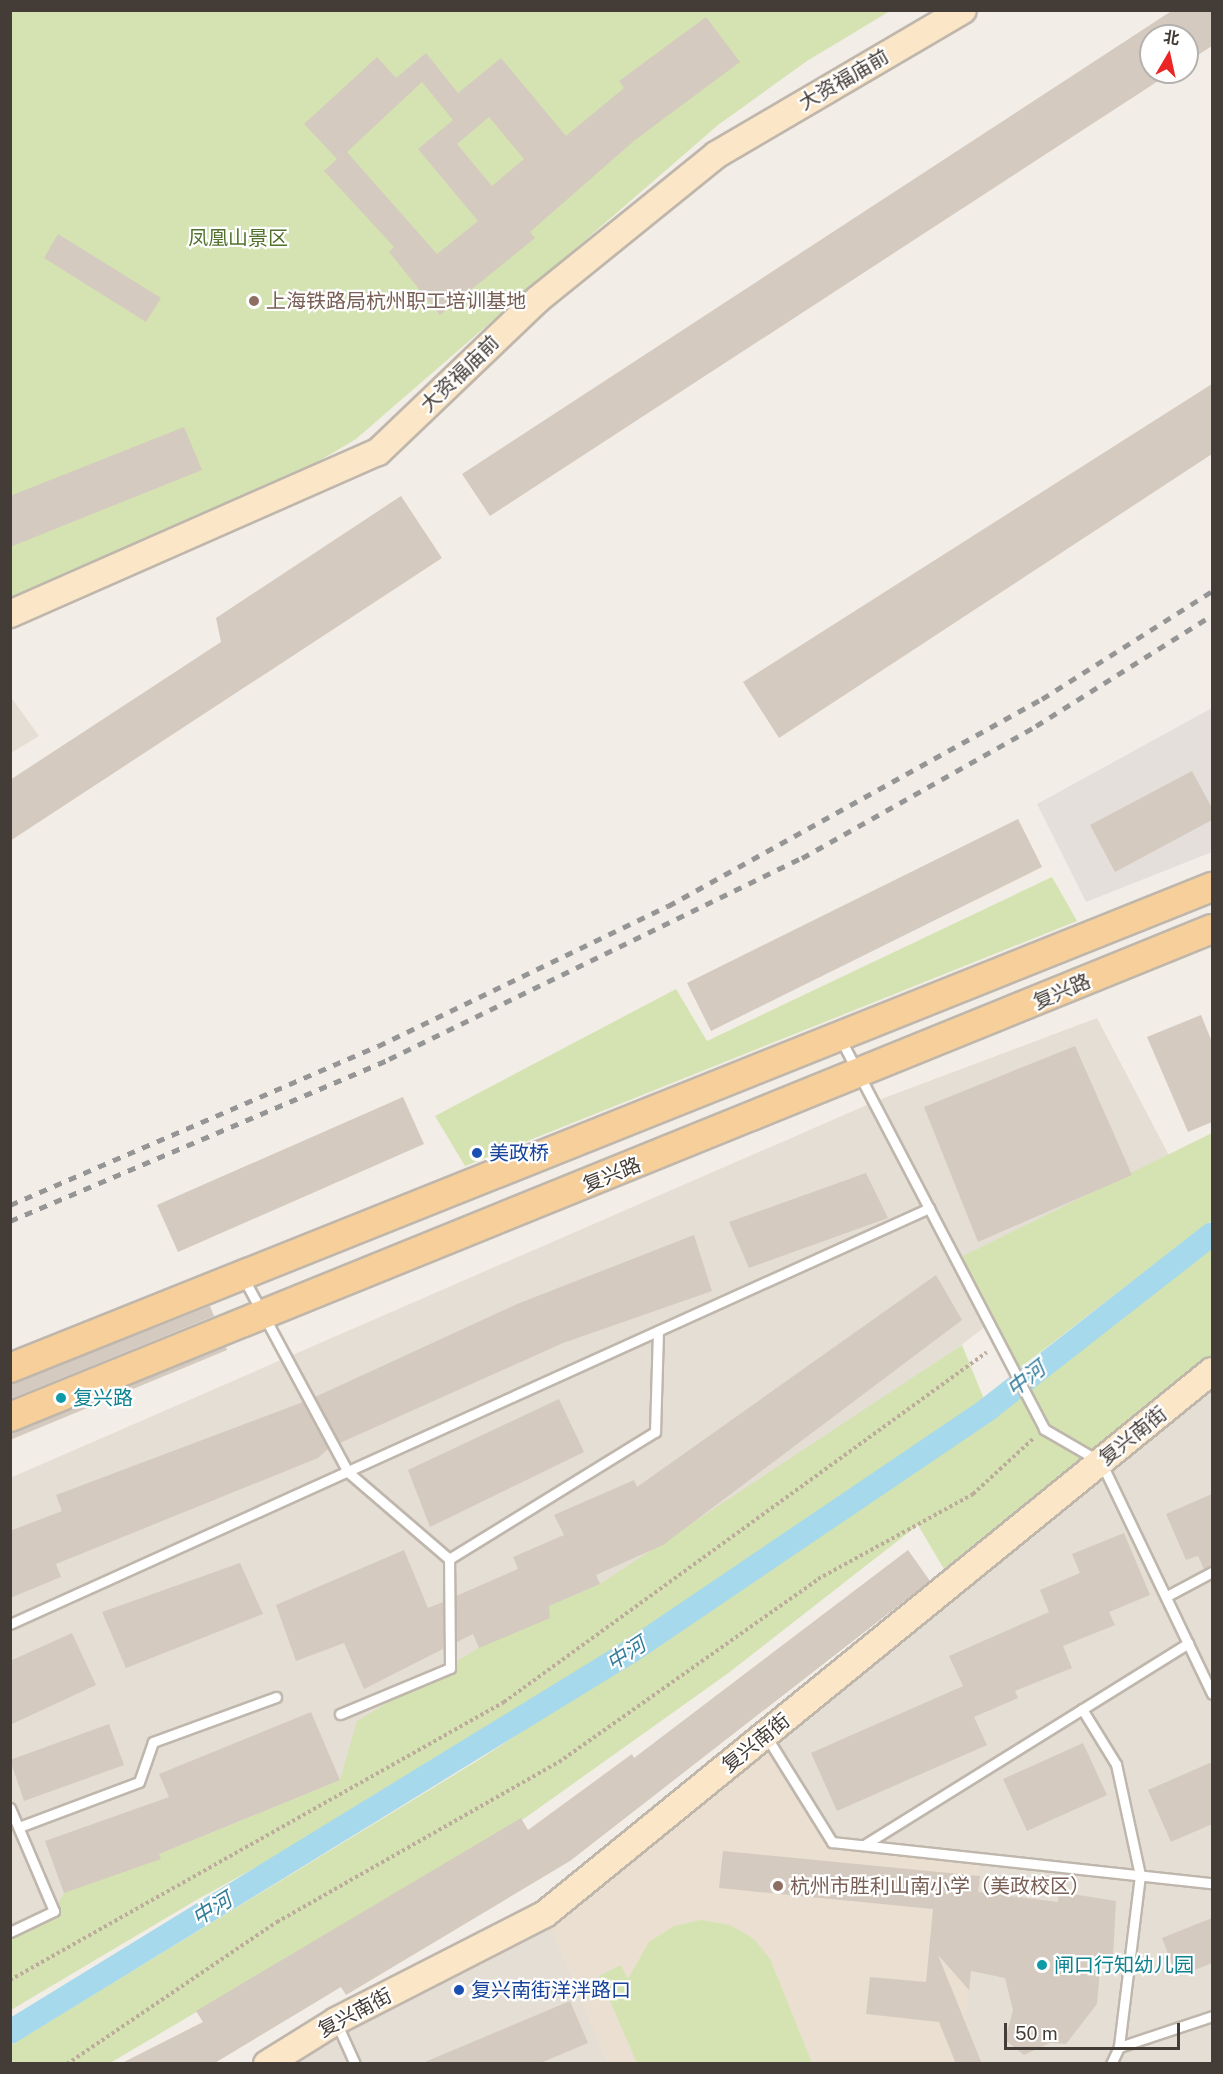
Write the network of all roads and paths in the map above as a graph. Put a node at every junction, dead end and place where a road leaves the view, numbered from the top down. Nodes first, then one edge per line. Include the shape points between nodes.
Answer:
1 (963, 10) edge
2 (10, 614) edge
3 (1212, 887) edge
4 (1212, 929) edge
5 (840, 1039) junction
6 (863, 1074) junction
7 (929, 1208) junction
8 (243, 1276) junction
9 (261, 1315) junction
10 (658, 1331) junction
11 (997, 1345) junction
12 (10, 1368) edge
13 (1212, 1371) edge
14 (10, 1417) edge
15 (1044, 1429) junction
16 (1101, 1462) junction
17 (348, 1472) junction
18 (449, 1559) junction
19 (1212, 1572) edge
20 (1167, 1596) junction
21 (10, 1624) edge
22 (1188, 1643) junction
23 (1209, 1679) edge
24 (1212, 1694) edge
25 (276, 1697) dead end
26 (1082, 1709) junction
27 (340, 1714) dead end
28 (765, 1735) junction
29 (10, 1808) edge
30 (19, 1827) junction
31 (864, 1845) junction
32 (1140, 1875) junction
33 (1212, 1883) edge
34 (10, 1932) edge
35 (10, 1980) edge
36 (1212, 2016) edge
37 (336, 2021) junction
38 (1119, 2047) junction
39 (67, 2064) edge
40 (267, 2064) edge
41 (355, 2064) edge
42 (1111, 2064) edge

1 - 2 street, 大资福庙前 via 716,155 537,300 378,452
3 - 5 main road, 复兴路
4 - 6 main road, 复兴路
5 - 6 lane
5 - 8 main road, 复兴路
6 - 7 lane
6 - 9 main road, 复兴路
7 - 10 lane
7 - 11 lane
8 - 9 lane
8 - 12 main road, 复兴路
9 - 14 main road, 复兴路
9 - 17 lane
10 - 17 lane
10 - 18 lane via 655,1432
11 - 15 lane
11 - 35 path via 504,1702
13 - 16 street, 复兴南街
15 - 16 lane
15 - 39 path via 973,1494 818,1579 559,1762 277,1922
16 - 20 lane
16 - 28 street, 复兴南街
17 - 18 lane
17 - 21 lane
18 - 27 lane via 450,1668
19 - 20 lane
20 - 22 lane
22 - 23 lane
22 - 26 lane
23 - 24 lane
25 - 30 lane via 153,1742 139,1782
26 - 31 lane
26 - 32 lane via 1116,1764
28 - 31 lane via 832,1842
28 - 37 street, 复兴南街 via 545,1914
29 - 30 lane
30 - 34 lane via 54,1911
31 - 32 lane
32 - 33 lane
32 - 38 lane
36 - 38 lane
37 - 40 street, 复兴南街
37 - 41 lane
38 - 42 lane

